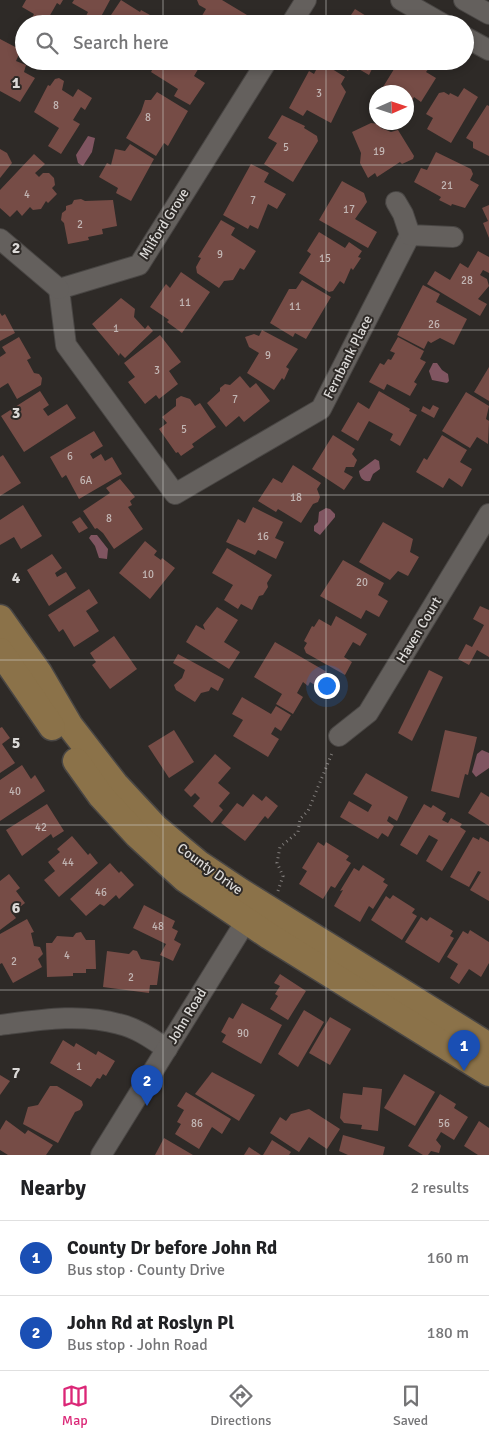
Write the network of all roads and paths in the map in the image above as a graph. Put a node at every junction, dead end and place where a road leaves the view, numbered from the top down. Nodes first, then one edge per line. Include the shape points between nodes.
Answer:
1 (306, 0) edge
2 (401, 0) edge
3 (464, 0) edge
4 (489, 14) edge
5 (297, 15) edge
6 (427, 15) edge
7 (474, 42) edge
8 (489, 50) edge
9 (261, 70) edge
10 (396, 202) dead end
11 (410, 235) junction
12 (453, 237) dead end
13 (0, 239) edge
14 (59, 289) junction
15 (489, 514) edge
16 (0, 618) edge
17 (0, 651) edge
18 (340, 736) joint
19 (260, 906) junction
20 (0, 1025) edge
21 (489, 1046) edge
22 (167, 1049) junction
23 (489, 1073) edge
24 (101, 1155) edge

1 - 5 street
2 - 6 street
3 - 4 street
7 - 8 street
9 - 14 street, Milford Grove via 138,265
10 - 11 street
11 - 12 street
11 - 14 street, Fernbank Place via 321,409 175,494 66,345
13 - 14 street
15 - 18 street, Haven Court via 368,713
16 - 19 main road, County Drive via 39,673 70,726 115,784 156,828 198,863
17 - 19 main road, County Drive via 101,796 136,835 185,879
18 - 19 path via 308,811 300,819 298,832 280,847 277,864 283,876
19 - 21 main road, County Drive
19 - 22 street, John Road
19 - 23 main road, County Drive
20 - 22 street via 53,1019 100,1020 144,1034
22 - 24 street, John Road

